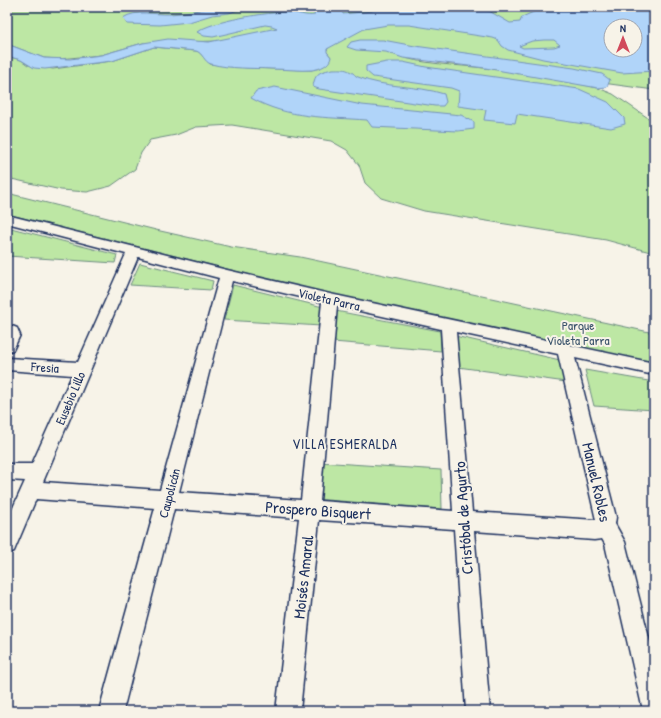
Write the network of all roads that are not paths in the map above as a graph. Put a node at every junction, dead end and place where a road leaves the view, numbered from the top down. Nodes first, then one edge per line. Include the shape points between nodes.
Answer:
1 (7, 219) edge
2 (134, 251) junction
3 (227, 275) junction
4 (330, 299) junction
5 (448, 325) junction
6 (7, 330) edge
7 (7, 346) edge
8 (566, 350) junction
9 (7, 364) edge
10 (83, 369) junction
11 (654, 369) edge
12 (7, 472) edge
13 (34, 482) junction
14 (167, 500) junction
15 (310, 510) junction
16 (463, 521) junction
17 (605, 527) junction
18 (7, 544) edge
19 (654, 706) edge
20 (111, 711) edge
21 (288, 711) edge
22 (478, 711) edge

1 - 2 street, Violeta Parra
2 - 3 street, Violeta Parra
2 - 10 street, Eusebio Lillo
3 - 4 street, Violeta Parra
3 - 14 street, Caupolicán
4 - 5 street, Violeta Parra
4 - 15 street, Moisés Amaral
5 - 8 street, Violeta Parra
5 - 16 street, Cristóbal de Agurto
6 - 7 street via 12,332 12,335
8 - 11 street, Violeta Parra
8 - 17 street, Manuel Robles via 607,520
9 - 10 street, Fresia
10 - 13 street, Eusebio Lillo
12 - 13 street, Prospero Bisquert
13 - 14 street, Prospero Bisquert
13 - 18 street, Eusebio Lillo
14 - 15 street, Prospero Bisquert
14 - 20 street, Caupolicán
15 - 16 street, Prospero Bisquert
15 - 21 street, Moisés Amaral
16 - 17 street, Prospero Bisquert via 594,530
16 - 22 street, Cristóbal de Agurto
17 - 19 street, Manuel Robles via 615,542

